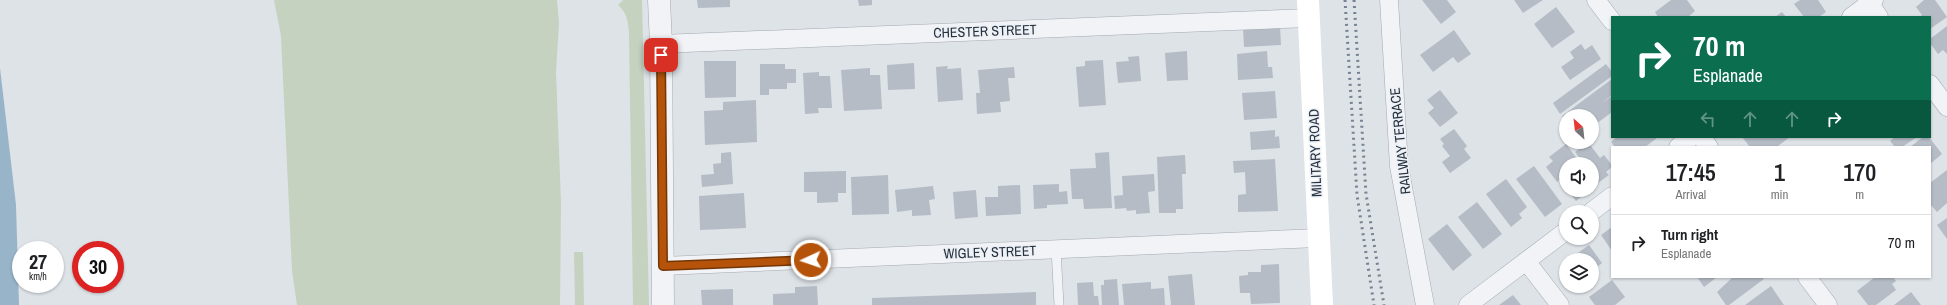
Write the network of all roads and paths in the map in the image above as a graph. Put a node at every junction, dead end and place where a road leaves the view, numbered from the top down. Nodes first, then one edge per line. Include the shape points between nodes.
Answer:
1 (659, 0) edge
2 (1389, 0) edge
3 (1596, 0) edge
4 (1872, 5) edge
5 (1308, 9) edge
6 (1853, 16) edge
7 (1611, 19) edge
8 (661, 44) junction
9 (1931, 85) edge
10 (1947, 107) edge
11 (1691, 138) edge
12 (1702, 138) edge
13 (1679, 146) edge
14 (1708, 146) edge
15 (1611, 197) edge
16 (1599, 206) edge
17 (1559, 236) edge
18 (1318, 238) junction
19 (1056, 250) junction
20 (1526, 261) junction
21 (663, 266) junction
22 (1808, 278) edge
23 (663, 305) edge
24 (1059, 305) edge
25 (1322, 305) edge
26 (1425, 305) edge
27 (1468, 305) edge
28 (1560, 305) edge
29 (1828, 305) edge

1 - 8 street
2 - 26 street, RAILWAY TERRACE via 1399,166
3 - 7 street
4 - 6 street
5 - 8 street, CHESTER STREET
5 - 18 main road, MILITARY ROAD
8 - 21 street
9 - 10 street
11 - 13 street
12 - 14 street
15 - 16 street
17 - 20 street
18 - 19 street, WIGLEY STREET
18 - 25 main road, MILITARY ROAD
19 - 21 street, WIGLEY STREET
19 - 24 lane
20 - 27 street
20 - 28 street
21 - 23 street
22 - 29 street

